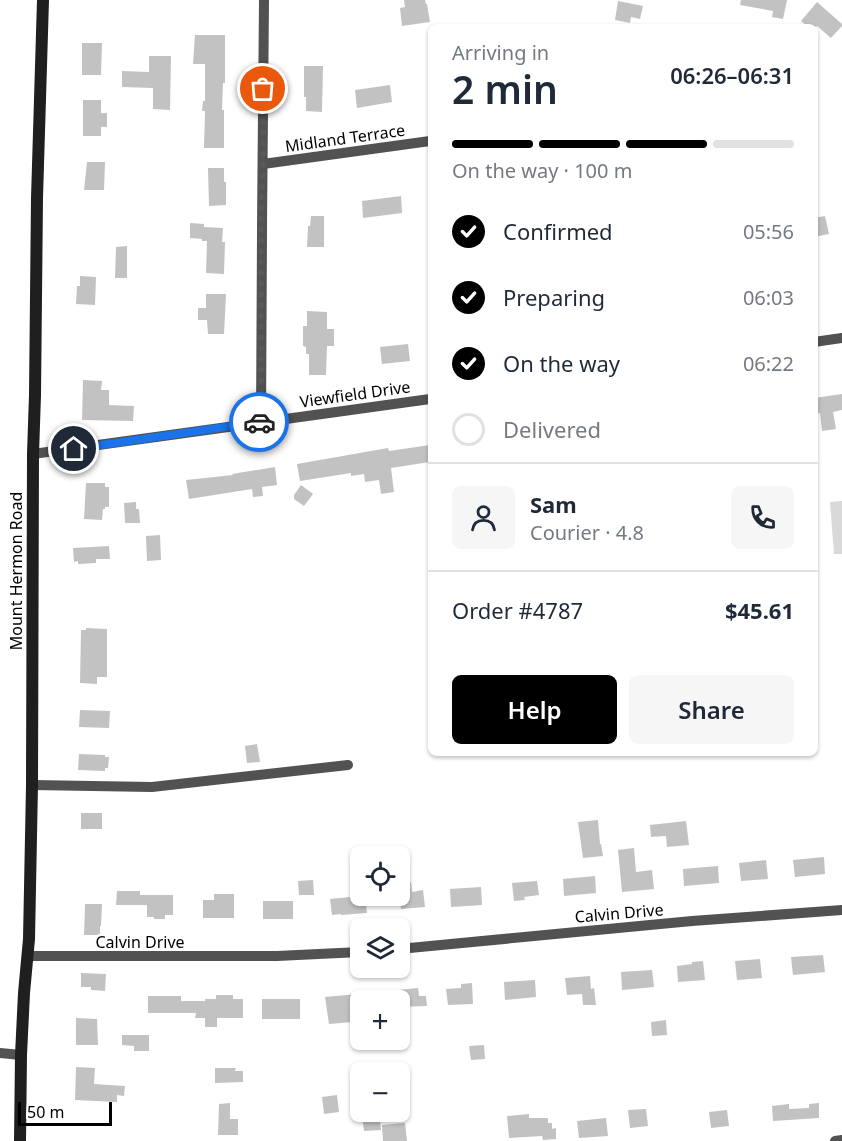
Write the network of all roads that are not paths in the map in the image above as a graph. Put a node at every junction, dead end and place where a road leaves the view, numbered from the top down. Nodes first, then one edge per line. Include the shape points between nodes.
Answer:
1 (43, 0) edge
2 (264, 0) edge
3 (428, 141) edge
4 (263, 164) junction
5 (842, 338) edge
6 (818, 341) edge
7 (428, 399) edge
8 (261, 422) junction
9 (33, 454) junction
10 (348, 765) dead end
11 (32, 785) junction
12 (842, 910) edge
13 (410, 948) edge
14 (350, 952) edge
15 (27, 956) junction
16 (0, 1053) edge
17 (21, 1055) junction
18 (842, 1140) edge
19 (20, 1141) edge
20 (835, 1141) edge

1 - 9 main road, Mount Hermon Road
2 - 4 street
3 - 4 street, Midland Terrace
4 - 8 street
5 - 6 street
7 - 8 street, Viewfield Drive
8 - 9 street, Viewfield Drive
9 - 11 main road, Mount Hermon Road
10 - 11 street via 152,787
11 - 15 main road, Mount Hermon Road
12 - 13 street, Calvin Drive
14 - 15 street, Calvin Drive
15 - 17 main road, Mount Hermon Road
16 - 17 street
17 - 19 main road, Mount Hermon Road
18 - 20 street

